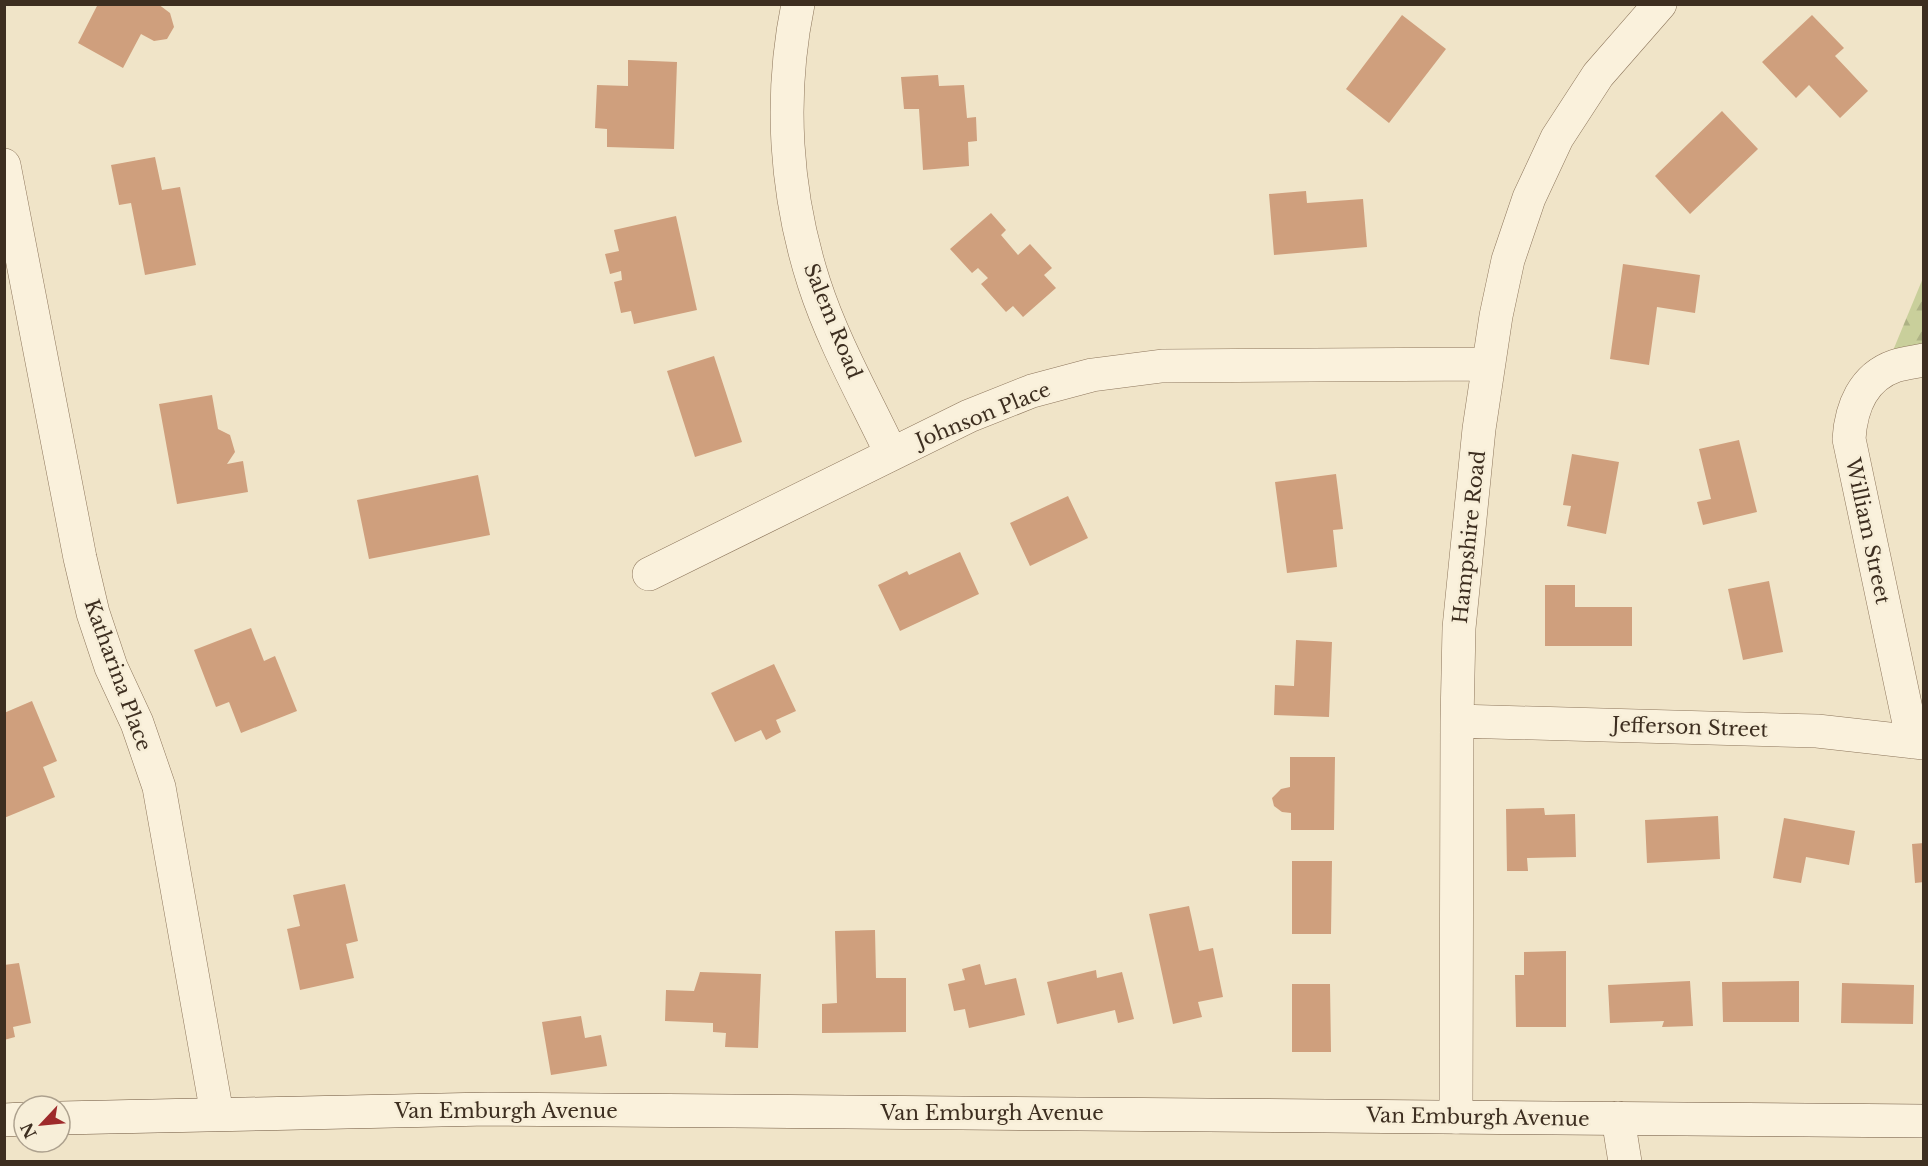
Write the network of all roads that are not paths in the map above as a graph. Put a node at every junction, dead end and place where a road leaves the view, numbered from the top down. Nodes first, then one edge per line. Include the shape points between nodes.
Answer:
1 (798, 4) edge
2 (1660, 4) edge
3 (4, 165) edge
4 (1923, 360) edge
5 (1488, 364) junction
6 (891, 453) junction
7 (650, 574) dead end
8 (1457, 721) junction
9 (1918, 742) edge
10 (217, 1114) junction
11 (1456, 1117) junction
12 (72, 1118) edge
13 (1618, 1118) junction
14 (1923, 1121) edge
15 (1625, 1161) edge

1 - 6 street, Salem Road via 786,100 797,220 814,284
2 - 5 street, Hampshire Road via 1598,75 1557,138 1529,198 1508,260
3 - 10 street, Katharina Place via 93,613 159,788
4 - 9 street, William Street via 1893,367 1874,378 1858,397 1850,419 1849,438
5 - 6 street, Johnson Place via 1162,366 1092,375 1032,391
5 - 8 street, Hampshire Road via 1459,628
6 - 7 street, Johnson Place
8 - 9 street, Jefferson Street via 1817,731
8 - 11 street, Hampshire Road
10 - 11 street, Van Emburgh Avenue via 488,1109
10 - 12 street, Van Emburgh Avenue
11 - 13 street, Van Emburgh Avenue
13 - 14 street, Van Emburgh Avenue
13 - 15 street

